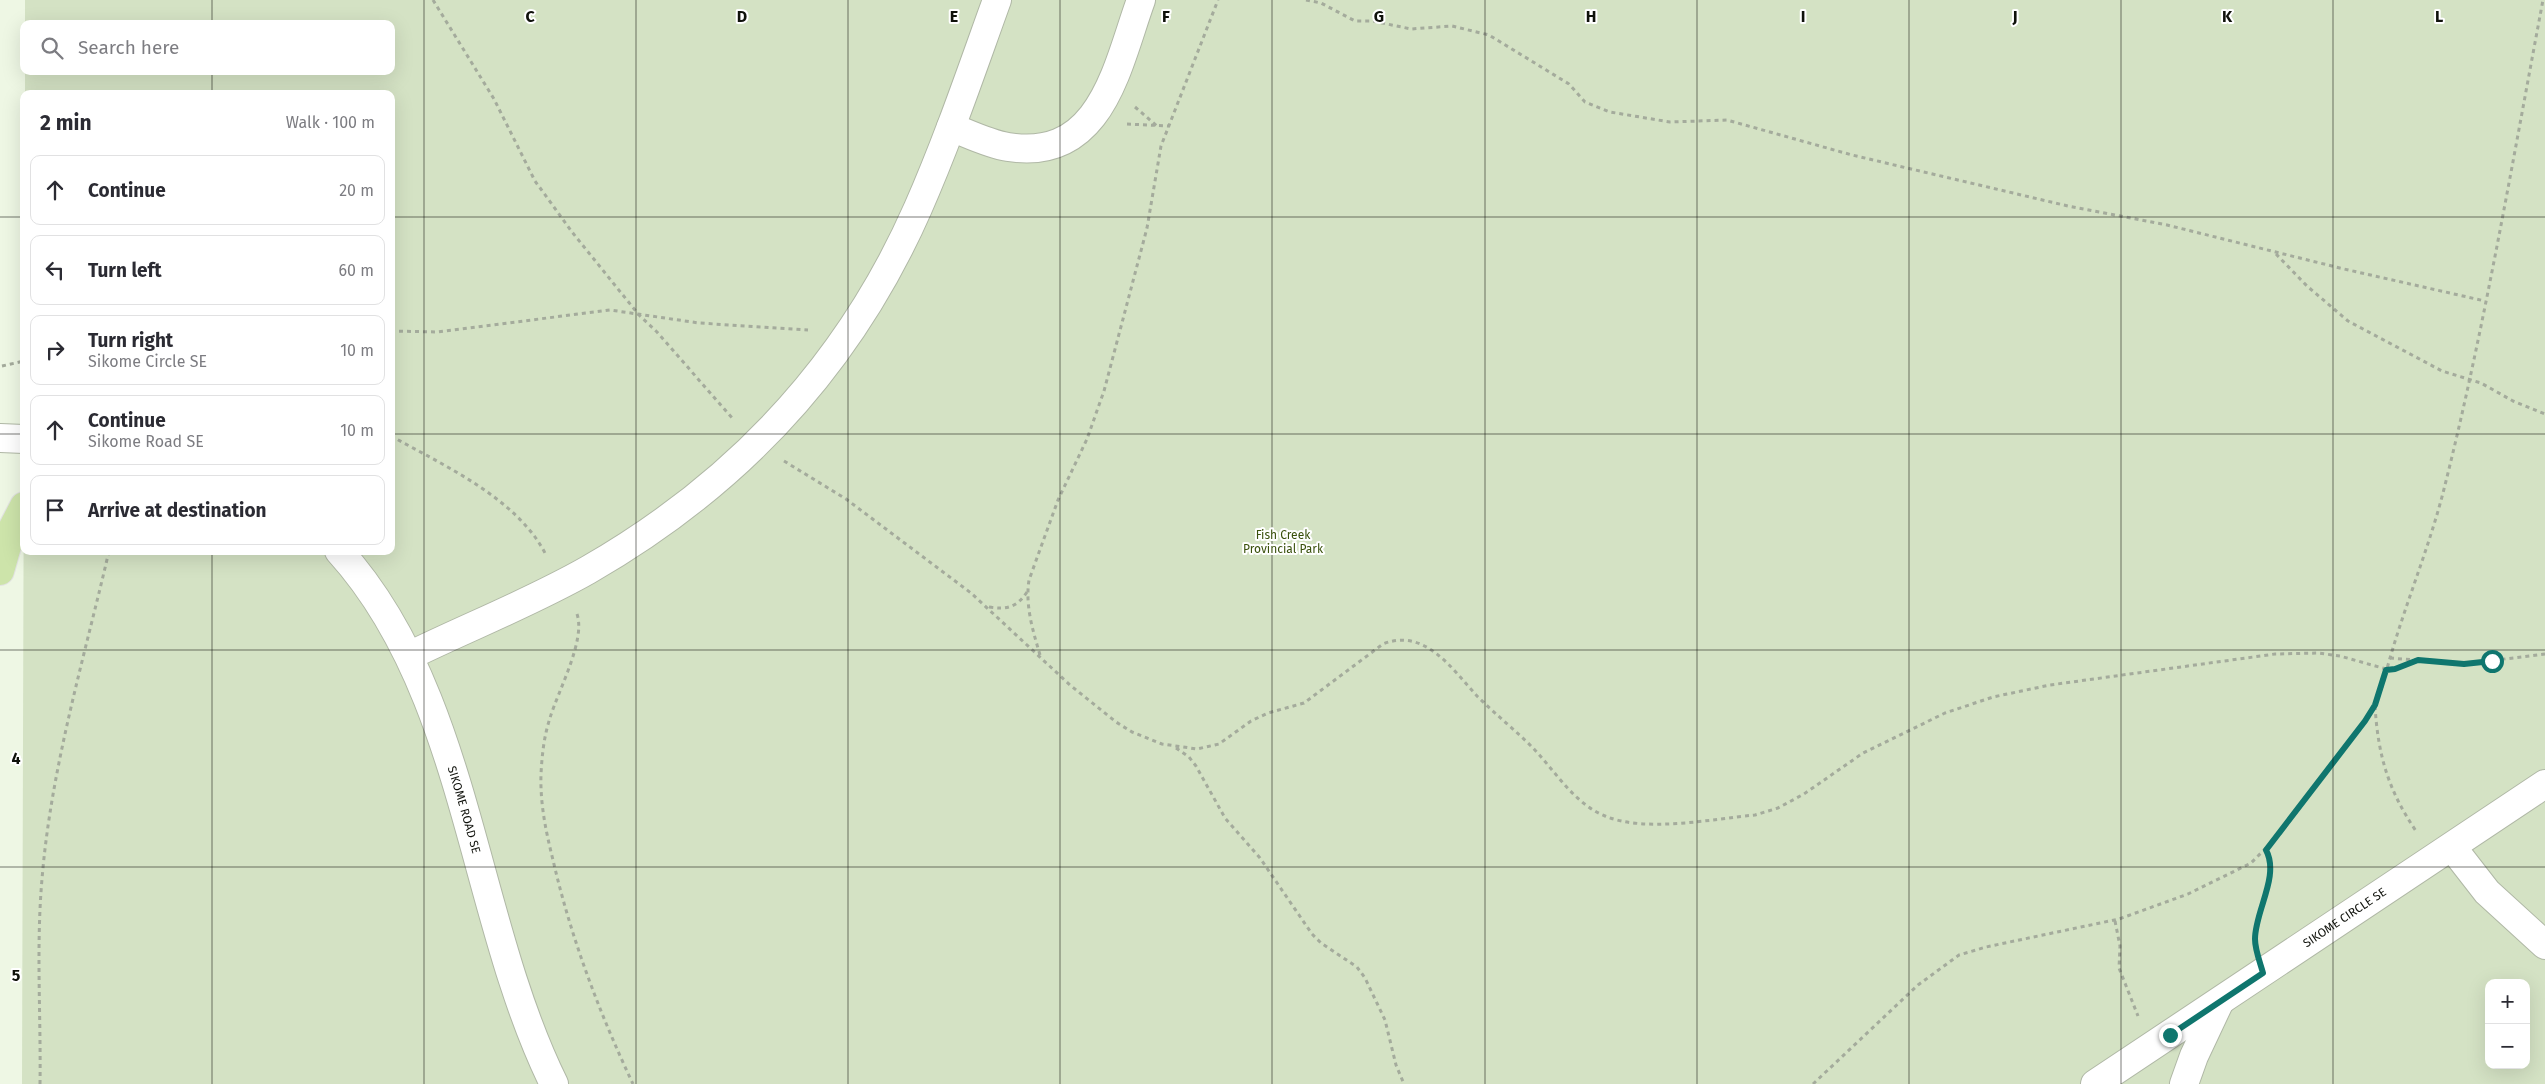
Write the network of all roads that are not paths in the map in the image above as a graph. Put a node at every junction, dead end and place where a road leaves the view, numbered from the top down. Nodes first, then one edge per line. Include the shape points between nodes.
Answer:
1 (997, 0) edge
2 (1141, 0) edge
3 (951, 127) junction
4 (0, 438) edge
5 (20, 439) edge
6 (20, 514) edge
7 (342, 555) edge
8 (0, 571) edge
9 (409, 656) junction
10 (2545, 784) edge
11 (2452, 847) junction
12 (2545, 945) edge
13 (2219, 1003) junction
14 (554, 1084) edge
15 (2094, 1084) edge
16 (2184, 1084) edge

1 - 3 street
2 - 3 street via 1104,100 1074,134 1049,145 1026,149 995,144
3 - 9 street via 906,233 847,338 780,421 743,458 675,513 628,545 543,594
4 - 5 street
6 - 8 main road via 12,529
7 - 9 street, SIKOME ROAD SE via 378,601
9 - 14 street, SIKOME ROAD SE via 450,768 529,1025
10 - 11 street, SIKOME CIRCLE SE
11 - 12 street via 2487,892
11 - 13 street, SIKOME CIRCLE SE
13 - 15 street
13 - 16 street

